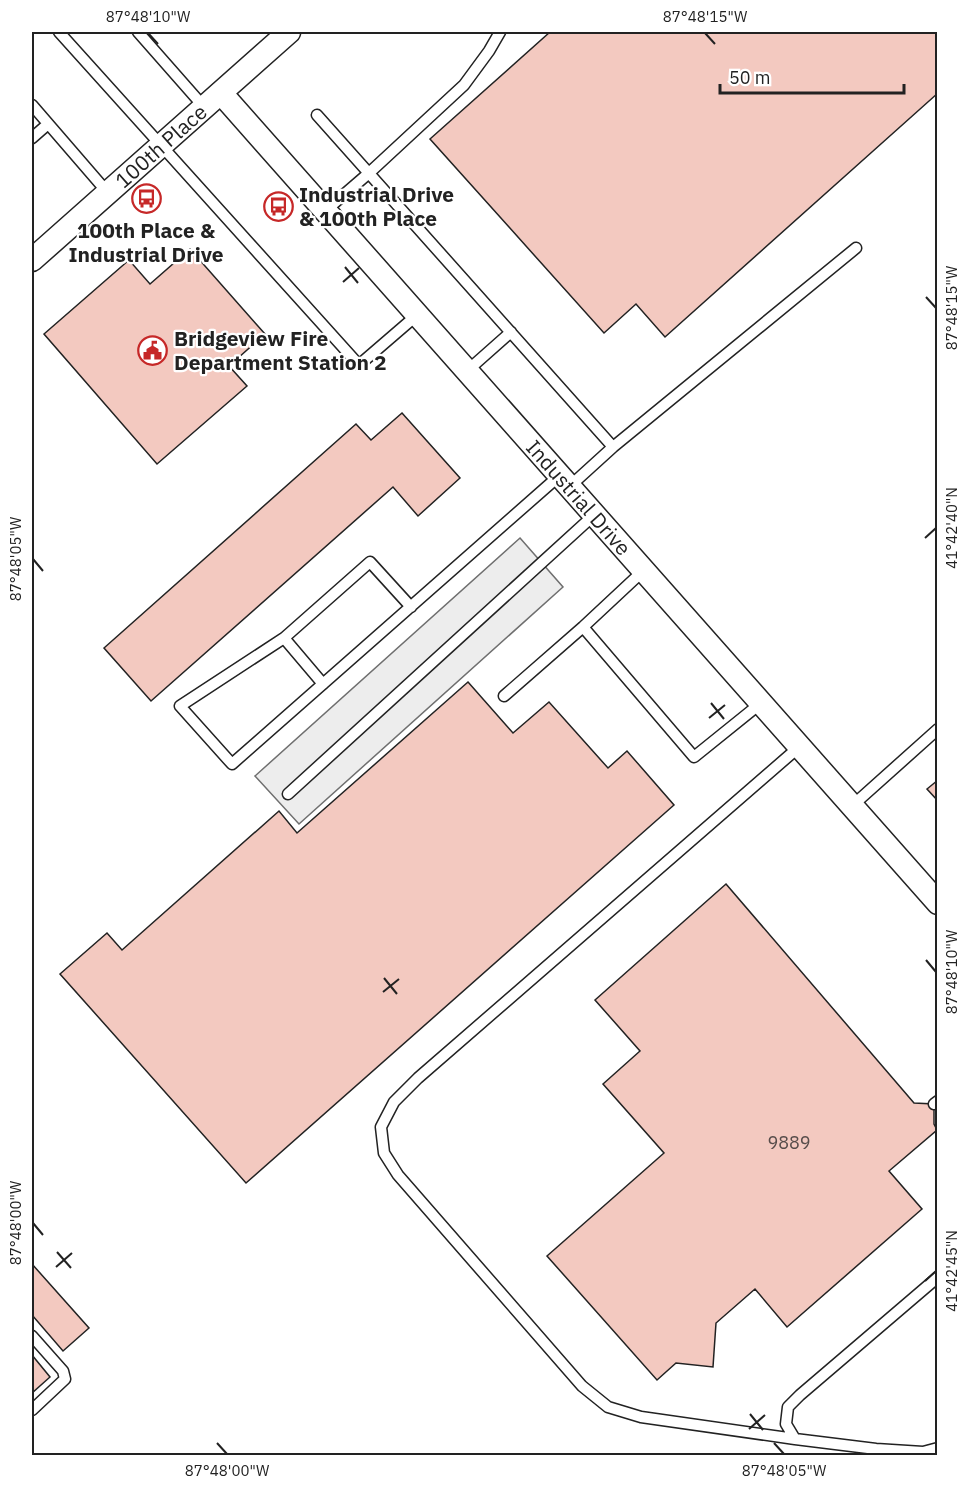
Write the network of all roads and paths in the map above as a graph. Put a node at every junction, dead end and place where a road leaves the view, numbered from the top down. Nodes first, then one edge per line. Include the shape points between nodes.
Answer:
1 (59, 32) edge
2 (289, 32) edge
3 (500, 32) edge
4 (143, 34) edge
5 (213, 100) junction
6 (32, 105) edge
7 (317, 115) dead end
8 (48, 124) junction
9 (32, 138) edge
10 (161, 146) junction
11 (369, 173) junction
12 (108, 193) junction
13 (325, 211) junction
14 (856, 248) dead end
15 (32, 260) edge
16 (417, 315) junction
17 (511, 332) junction
18 (467, 371) junction
19 (613, 447) junction
20 (564, 481) junction
21 (594, 515) junction
22 (643, 571) junction
23 (411, 607) junction
24 (583, 627) junction
25 (284, 638) junction
26 (323, 684) junction
27 (504, 696) dead end
28 (761, 703) junction
29 (938, 729) edge
30 (799, 747) junction
31 (288, 794) dead end
32 (852, 806) junction
33 (938, 903) edge
34 (938, 1277) edge
35 (32, 1336) edge
36 (32, 1410) edge
37 (795, 1439) junction
38 (938, 1448) edge

1 - 10 lane
2 - 5 street, 100th Place
3 - 11 lane via 464,85
4 - 5 lane
5 - 10 street, 100th Place
5 - 13 street, Industrial Drive
6 - 8 lane
7 - 11 lane
8 - 9 lane
8 - 12 lane
10 - 12 street, 100th Place
10 - 16 lane via 359,365
11 - 13 lane
11 - 17 lane
12 - 15 street, 100th Place
13 - 16 street, Industrial Drive
14 - 19 lane
16 - 18 street, Industrial Drive
17 - 18 lane
17 - 19 lane
18 - 20 street, Industrial Drive
19 - 20 lane
20 - 21 street, Industrial Drive
20 - 23 lane
21 - 22 street, Industrial Drive
21 - 31 lane
22 - 24 lane
22 - 28 street, Industrial Drive
23 - 25 lane via 370,562
23 - 26 lane
24 - 27 lane
24 - 28 lane via 694,758
25 - 26 lane
25 - 26 lane via 180,706 232,764
28 - 30 street, Industrial Drive
29 - 32 lane
30 - 32 street, Industrial Drive
30 - 37 lane via 418,1078 394,1102 381,1127 384,1153 398,1175 582,1386 608,1407 641,1417
32 - 33 street, Industrial Drive
34 - 37 lane via 788,1407 786,1424
35 - 36 lane via 65,1378
37 - 38 lane via 923,1452

